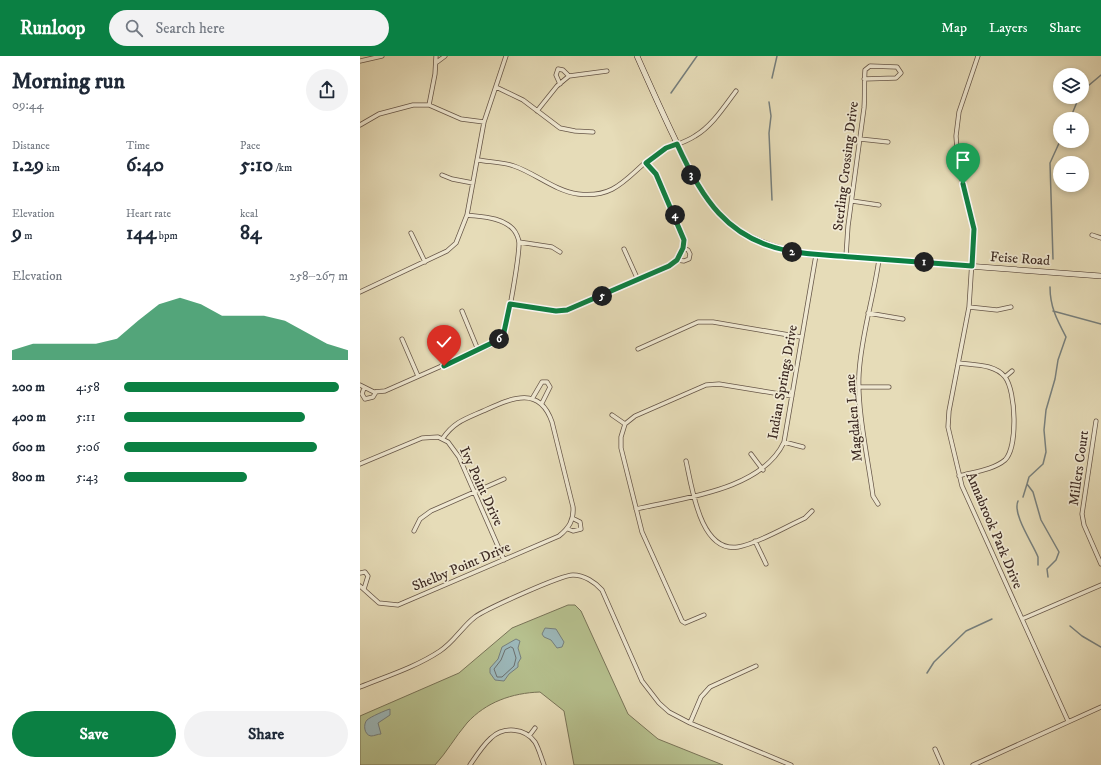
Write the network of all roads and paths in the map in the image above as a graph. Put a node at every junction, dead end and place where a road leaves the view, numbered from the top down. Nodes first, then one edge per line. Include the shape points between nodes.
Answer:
1 (382, 56) edge
2 (436, 56) edge
3 (445, 56) edge
4 (506, 56) edge
5 (637, 56) edge
6 (978, 56) edge
7 (360, 61) edge
8 (437, 62) junction
9 (607, 71) dead end
10 (569, 76) junction
11 (864, 79) junction
12 (560, 84) junction
13 (496, 87) junction
14 (736, 91) dead end
15 (429, 105) junction
16 (537, 111) junction
17 (484, 122) junction
18 (360, 125) edge
19 (593, 132) dead end
20 (860, 139) junction
21 (888, 142) dead end
22 (677, 144) junction
23 (478, 160) junction
24 (646, 163) junction
25 (442, 175) dead end
26 (473, 183) junction
27 (852, 201) junction
28 (879, 205) dead end
29 (467, 215) junction
30 (411, 233) dead end
31 (1092, 235) dead end
32 (1101, 238) edge
33 (519, 242) junction
34 (683, 248) junction
35 (624, 249) dead end
36 (560, 252) dead end
37 (816, 255) junction
38 (846, 256) junction
39 (879, 259) junction
40 (677, 260) junction
41 (425, 262) junction
42 (972, 266) junction
43 (1101, 276) edge
44 (638, 280) junction
45 (360, 292) edge
46 (510, 304) junction
47 (969, 307) junction
48 (1011, 307) dead end
49 (462, 311) dead end
50 (868, 313) junction
51 (903, 319) dead end
52 (801, 337) junction
53 (402, 339) dead end
54 (638, 349) dead end
55 (478, 350) junction
56 (959, 363) junction
57 (1012, 371) dead end
58 (418, 376) junction
59 (1005, 377) junction
60 (360, 385) edge
61 (859, 387) junction
62 (889, 387) dead end
63 (364, 388) junction
64 (376, 392) junction
65 (792, 396) junction
66 (532, 399) junction
67 (542, 403) junction
68 (612, 415) dead end
69 (1096, 421) dead end
70 (624, 424) junction
71 (443, 438) junction
72 (784, 442) junction
73 (803, 447) dead end
74 (751, 454) dead end
75 (686, 461) dead end
76 (360, 464) edge
77 (763, 470) junction
78 (959, 476) junction
79 (504, 479) dead end
80 (475, 493) junction
81 (694, 495) junction
82 (878, 504) dead end
83 (636, 509) junction
84 (812, 511) dead end
85 (572, 518) junction
86 (568, 529) junction
87 (414, 531) dead end
88 (755, 541) junction
89 (504, 560) junction
90 (766, 564) dead end
91 (1101, 564) edge
92 (360, 573) edge
93 (1101, 585) edge
94 (360, 586) edge
95 (364, 589) junction
96 (704, 615) dead end
97 (1022, 619) junction
98 (756, 666) dead end
99 (360, 687) edge
100 (1101, 707) edge
101 (1068, 722) junction
102 (690, 723) junction
103 (535, 728) dead end
104 (529, 736) junction
105 (935, 749) dead end
106 (470, 765) edge
107 (544, 765) edge
108 (790, 765) edge
109 (942, 765) edge
110 (973, 765) edge

1 - 7 street
2 - 8 street
3 - 8 street
4 - 13 street
5 - 22 main road, Feise Road
6 - 42 street, Annabrook Park Drive via 959,112 956,136 958,164 974,229
8 - 15 street
9 - 10 street
10 - 12 street
10 - 12 street via 563,70 558,70 556,75
11 - 11 street via 896,78 901,73 897,67 870,66 865,70
11 - 20 street, Sterling Crossing Drive via 865,96
12 - 16 street
13 - 16 street via 515,95
13 - 17 street
14 - 22 street via 708,126 695,137
15 - 17 street via 461,119
15 - 18 street via 398,108 372,117
16 - 19 street via 560,128
17 - 23 street
20 - 21 street
20 - 27 street, Sterling Crossing Drive
22 - 24 street via 666,148
22 - 37 main road, Feise Road via 697,186 709,204 726,221 749,237 771,246
23 - 24 street via 513,166 561,189 587,195 611,190 627,181
23 - 26 street
24 - 34 street via 656,174 680,228 684,240
25 - 26 street
26 - 29 street
27 - 28 street
27 - 38 street, Sterling Crossing Drive
29 - 33 street via 497,219 507,224 514,230
29 - 41 street via 456,243 447,251
30 - 41 street
31 - 32 street
33 - 36 street via 552,247
33 - 46 street
34 - 40 street
34 - 40 street via 688,250 689,259
35 - 44 street
37 - 38 main road, Feise Road
37 - 52 street, Indian Springs Drive
38 - 39 main road, Feise Road
39 - 42 main road, Feise Road
39 - 50 street, Magdalen Lane via 876,284
40 - 44 street
41 - 45 street
42 - 43 main road, Feise Road
42 - 47 street, Annabrook Park Drive
44 - 46 street via 567,310 556,311
46 - 55 street via 501,337 493,344
47 - 48 street via 997,310
47 - 56 street, Annabrook Park Drive
49 - 55 street
50 - 51 street
50 - 61 street, Magdalen Lane via 859,370
52 - 54 street via 713,322 698,322
52 - 65 street, Indian Springs Drive
53 - 58 street
55 - 58 street
56 - 59 street via 989,367
56 - 78 street, Annabrook Park Drive via 948,427
57 - 59 street
58 - 64 street via 385,391
59 - 78 street via 1012,396 1012,448 1006,458 994,466
60 - 63 street
61 - 62 street
61 - 82 street, Magdalen Lane via 873,496
63 - 64 street
63 - 64 street via 362,394 365,399 373,397
65 - 70 street via 719,384 706,385 635,416
65 - 72 street, Indian Springs Drive
66 - 67 street
66 - 67 street via 542,382 547,382 550,388
66 - 71 street via 509,399 458,422
67 - 85 street, Shelby Point Drive via 552,422 573,507
68 - 70 street
69 - 91 street, Millers Court via 1082,514 1084,525
70 - 83 street via 621,448
71 - 76 street, Ivy Point Drive via 422,438
71 - 80 street, Ivy Point Drive via 459,457
72 - 73 street
72 - 77 street, Indian Springs Drive via 777,456
74 - 77 street
75 - 81 street
77 - 81 street, Indian Springs Drive via 731,485
78 - 97 street, Annabrook Park Drive
79 - 80 street
80 - 87 street via 431,511 420,519
80 - 89 street, Ivy Point Drive
81 - 83 street, Indian Springs Drive
81 - 88 street via 702,521 714,541 732,548
83 - 96 street via 642,532 682,621 690,622
84 - 88 street via 805,518
85 - 86 street, Shelby Point Drive
85 - 86 street, Shelby Point Drive via 580,522 581,528 577,531
86 - 89 street, Shelby Point Drive via 559,536
88 - 90 street
89 - 95 street, Shelby Point Drive via 398,605 380,603
92 - 95 street via 365,572 368,576
93 - 97 street
94 - 95 street, Shelby Point Drive
97 - 101 street, Annabrook Park Drive
98 - 102 street via 710,687 701,697
99 - 102 street via 414,665 442,650 474,618 489,609 560,578 573,575 591,580 602,590 642,681 654,699 668,712
100 - 101 street
101 - 110 street
102 - 108 street
103 - 104 street
104 - 106 street via 512,730 500,732 490,738
104 - 107 street via 538,748
105 - 109 street

